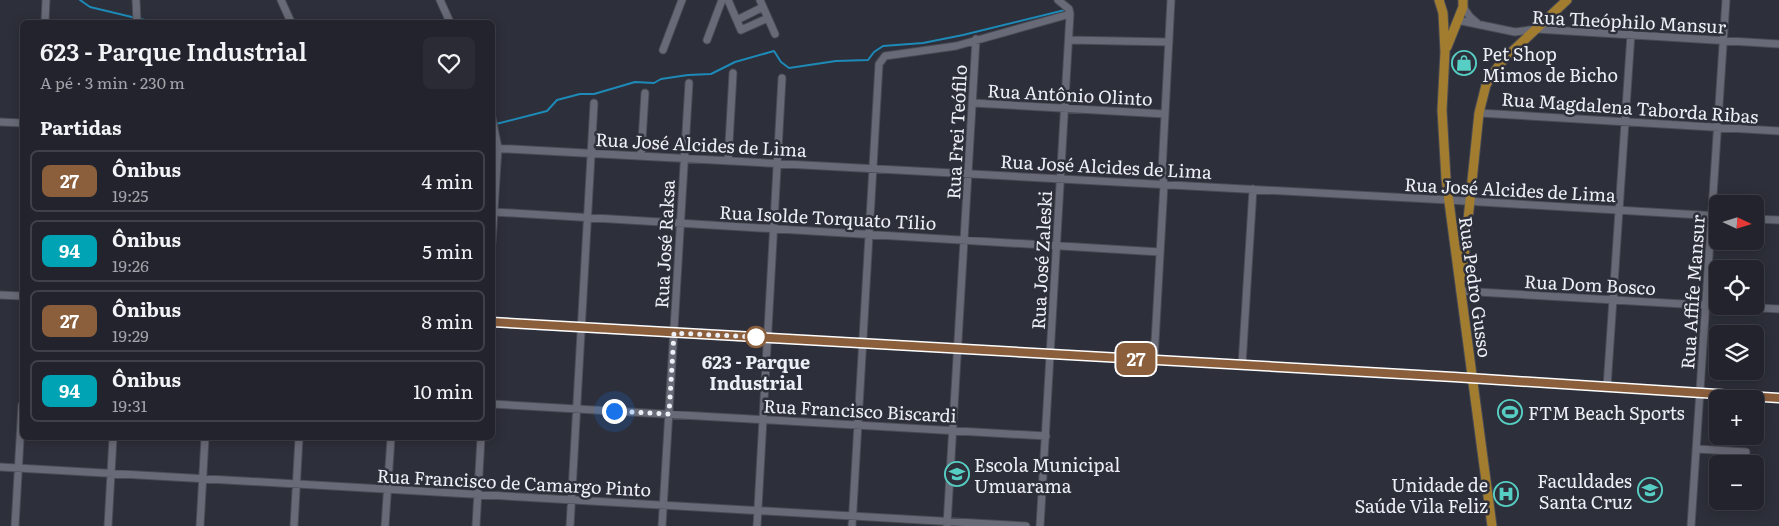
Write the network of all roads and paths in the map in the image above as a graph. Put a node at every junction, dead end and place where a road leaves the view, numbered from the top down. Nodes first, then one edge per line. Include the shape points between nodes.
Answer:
1 (46, 0) edge
2 (136, 0) edge
3 (281, 0) edge
4 (440, 0) edge
5 (682, 0) edge
6 (722, 0) edge
7 (728, 0) edge
8 (1058, 0) edge
9 (1171, 0) edge
10 (1439, 0) edge
11 (1566, 0) edge
12 (1726, 0) edge
13 (762, 3) edge
14 (1463, 4) edge
15 (1070, 14) junction
16 (768, 18) junction
17 (1443, 18) junction
18 (45, 20) edge
19 (137, 20) edge
20 (290, 20) edge
21 (449, 20) edge
22 (736, 20) junction
23 (1457, 20) junction
24 (1479, 24) junction
25 (1536, 29) junction
26 (775, 34) dead end
27 (1631, 34) junction
28 (976, 39) junction
29 (707, 40) dead end
30 (1069, 40) junction
31 (1723, 40) junction
32 (1169, 42) junction
33 (1779, 44) edge
34 (663, 50) dead end
35 (1445, 52) junction
36 (733, 73) dead end
37 (782, 78) dead end
38 (689, 83) dead end
39 (645, 92) dead end
40 (594, 103) dead end
41 (973, 103) junction
42 (1065, 108) junction
43 (1479, 112) junction
44 (1165, 114) junction
45 (0, 122) edge
46 (1625, 122) junction
47 (20, 123) edge
48 (1717, 128) junction
49 (495, 129) edge
50 (1779, 131) edge
51 (495, 148) edge
52 (591, 153) junction
53 (641, 156) junction
54 (684, 158) junction
55 (728, 161) junction
56 (778, 163) junction
57 (873, 168) junction
58 (968, 174) junction
59 (1061, 179) junction
60 (1164, 184) junction
61 (1253, 189) junction
62 (1715, 195) edge
63 (1448, 200) junction
64 (1470, 201) junction
65 (1619, 210) junction
66 (495, 212) edge
67 (1709, 216) edge
68 (588, 217) junction
69 (1764, 219) edge
70 (1779, 220) edge
71 (680, 223) junction
72 (774, 228) junction
73 (869, 234) junction
74 (964, 240) junction
75 (1057, 246) junction
76 (1712, 250) edge
77 (1160, 252) junction
78 (1460, 292) junction
79 (0, 295) edge
80 (20, 296) edge
81 (1613, 300) junction
82 (1706, 305) junction
83 (1709, 305) edge
84 (1764, 308) edge
85 (1779, 309) edge
86 (495, 322) edge
87 (582, 328) junction
88 (674, 333) junction
89 (768, 338) junction
90 (862, 343) junction
91 (958, 349) junction
92 (1050, 354) junction
93 (1154, 360) junction
94 (1242, 365) junction
95 (1472, 378) junction
96 (1607, 387) junction
97 (1700, 393) junction
98 (1779, 398) edge
99 (495, 404) edge
100 (577, 409) junction
101 (669, 414) junction
102 (763, 420) junction
103 (858, 425) junction
104 (953, 430) junction
105 (1046, 436) junction
106 (20, 440) edge
107 (113, 440) edge
108 (205, 440) edge
109 (299, 440) edge
110 (391, 440) edge
111 (481, 440) edge
112 (1696, 449) junction
113 (1746, 452) dead end
114 (0, 467) edge
115 (19, 468) junction
116 (111, 474) junction
117 (203, 479) junction
118 (296, 484) junction
119 (388, 489) junction
120 (478, 494) junction
121 (572, 500) junction
122 (664, 505) junction
123 (758, 511) junction
124 (852, 516) junction
125 (947, 524) edge
126 (16, 526) edge
127 (108, 526) edge
128 (200, 526) edge
129 (294, 526) edge
130 (385, 526) edge
131 (476, 526) edge
132 (570, 526) edge
133 (662, 526) edge
134 (757, 526) edge
135 (852, 526) edge
136 (1026, 526) edge
137 (1040, 526) edge
138 (1492, 526) edge
139 (1692, 526) edge

1 - 18 street
2 - 19 street
3 - 20 street
4 - 21 street
5 - 34 street
6 - 29 street
7 - 22 street
8 - 15 street
9 - 32 street
10 - 17 main road, Rua Pedro Gusso
11 - 25 main road
12 - 31 street, Rua Affife Mansur
13 - 16 street
13 - 22 street
14 - 23 main road, Rua Pedro Gusso
14 - 24 street via 1470,17
15 - 28 street
15 - 30 street, Rua José Zaleski
16 - 22 street via 741,30
16 - 26 street
17 - 23 main road via 1450,22
17 - 35 main road, Rua Pedro Gusso
23 - 24 street, Rua Theóphilo Mansur
23 - 35 main road, Rua Pedro Gusso
24 - 25 street, Rua Theóphilo Mansur via 1515,32
25 - 27 street, Rua Theóphilo Mansur
25 - 43 main road via 1491,76
27 - 31 street, Rua Theóphilo Mansur
27 - 46 street
28 - 41 street, Rua Frei Teófilo
28 - 57 street via 956,46 881,59
30 - 32 street
30 - 42 street, Rua José Zaleski
31 - 33 street, Rua Theóphilo Mansur
31 - 48 street, Rua Affife Mansur
32 - 44 street
35 - 63 main road, Rua Pedro Gusso via 1443,134
36 - 55 street
37 - 56 street
38 - 54 street, Rua José Raksa
39 - 53 street
40 - 52 street
41 - 42 street, Rua Antônio Olinto
41 - 58 street, Rua Frei Teófilo
42 - 44 street, Rua Antônio Olinto
42 - 59 street, Rua José Zaleski
43 - 46 street, Rua Magdalena Taborda Ribas
43 - 64 main road
44 - 60 street
45 - 47 street
46 - 48 street, Rua Magdalena Taborda Ribas
46 - 65 street
48 - 50 street, Rua Magdalena Taborda Ribas
48 - 62 street, Rua Affife Mansur
49 - 51 street
51 - 52 street, Rua José Alcides de Lima
52 - 53 street, Rua José Alcides de Lima
52 - 68 street
53 - 54 street, Rua José Alcides de Lima
54 - 55 street, Rua José Alcides de Lima
54 - 71 street, Rua José Raksa
55 - 56 street, Rua José Alcides de Lima
56 - 57 street, Rua José Alcides de Lima
56 - 72 street
57 - 58 street, Rua José Alcides de Lima
57 - 73 street
58 - 59 street, Rua José Alcides de Lima
58 - 74 street, Rua Frei Teófilo
59 - 60 street, Rua José Alcides de Lima
59 - 75 street, Rua José Zaleski
60 - 61 street, Rua José Alcides de Lima
60 - 77 street
61 - 63 street, Rua José Alcides de Lima
61 - 94 street
63 - 64 street, Rua José Alcides de Lima
63 - 78 main road, Rua Pedro Gusso
64 - 65 street, Rua José Alcides de Lima
64 - 78 main road
65 - 67 street, Rua José Alcides de Lima
65 - 81 street
66 - 68 street, Rua Isolde Torquato Tílio
68 - 71 street, Rua Isolde Torquato Tílio
68 - 87 street
69 - 70 street
71 - 72 street, Rua Isolde Torquato Tílio
71 - 88 street, Rua José Raksa
72 - 73 street, Rua Isolde Torquato Tílio
72 - 89 street
73 - 74 street, Rua Isolde Torquato Tílio
73 - 90 street
74 - 75 street, Rua Isolde Torquato Tílio
74 - 91 street, Rua Frei Teófilo
75 - 77 street, Rua Isolde Torquato Tílio
75 - 92 street, Rua José Zaleski
76 - 82 street, Rua Affife Mansur
77 - 93 street
78 - 81 street, Rua Dom Bosco
78 - 95 main road, Rua Pedro Gusso
79 - 80 street
81 - 82 street, Rua Dom Bosco
81 - 96 street
82 - 83 street, Rua Dom Bosco
82 - 97 street, Rua Affife Mansur
84 - 85 street
86 - 87 street
87 - 88 street
87 - 100 street
88 - 89 street
88 - 101 street, Rua José Raksa
89 - 90 street
89 - 102 street
90 - 91 street
90 - 103 street
91 - 92 street
91 - 104 street, Rua Frei Teófilo
92 - 93 street
92 - 105 street, Rua José Zaleski
93 - 94 street
94 - 95 street
95 - 96 street
95 - 138 main road, Rua Pedro Gusso
96 - 97 street
97 - 98 street
97 - 112 street, Rua Affife Mansur
99 - 100 street, Rua Francisco Biscardi
100 - 101 street, Rua Francisco Biscardi
100 - 121 street
101 - 102 street, Rua Francisco Biscardi
101 - 122 street, Rua José Raksa
102 - 103 street, Rua Francisco Biscardi
102 - 123 street
103 - 104 street, Rua Francisco Biscardi
103 - 124 street
104 - 105 street, Rua Francisco Biscardi
104 - 125 street, Rua Frei Teófilo
105 - 137 street, Rua José Zaleski
106 - 115 street
107 - 116 street
108 - 117 street
109 - 118 street
110 - 119 street
111 - 120 street
112 - 113 street
112 - 139 street, Rua Affife Mansur
114 - 115 street, Rua Francisco de Camargo Pinto
115 - 116 street, Rua Francisco de Camargo Pinto
115 - 126 street
116 - 117 street, Rua Francisco de Camargo Pinto
116 - 127 street
117 - 118 street, Rua Francisco de Camargo Pinto
117 - 128 street
118 - 119 street, Rua Francisco de Camargo Pinto
118 - 129 street
119 - 120 street, Rua Francisco de Camargo Pinto
119 - 130 street
120 - 121 street, Rua Francisco de Camargo Pinto
120 - 131 street
121 - 122 street, Rua Francisco de Camargo Pinto
121 - 132 street
122 - 123 street, Rua Francisco de Camargo Pinto
122 - 133 street, Rua José Raksa
123 - 124 street, Rua Francisco de Camargo Pinto
123 - 134 street
124 - 125 street, Rua Francisco de Camargo Pinto
124 - 135 street
125 - 136 street, Rua Francisco de Camargo Pinto

